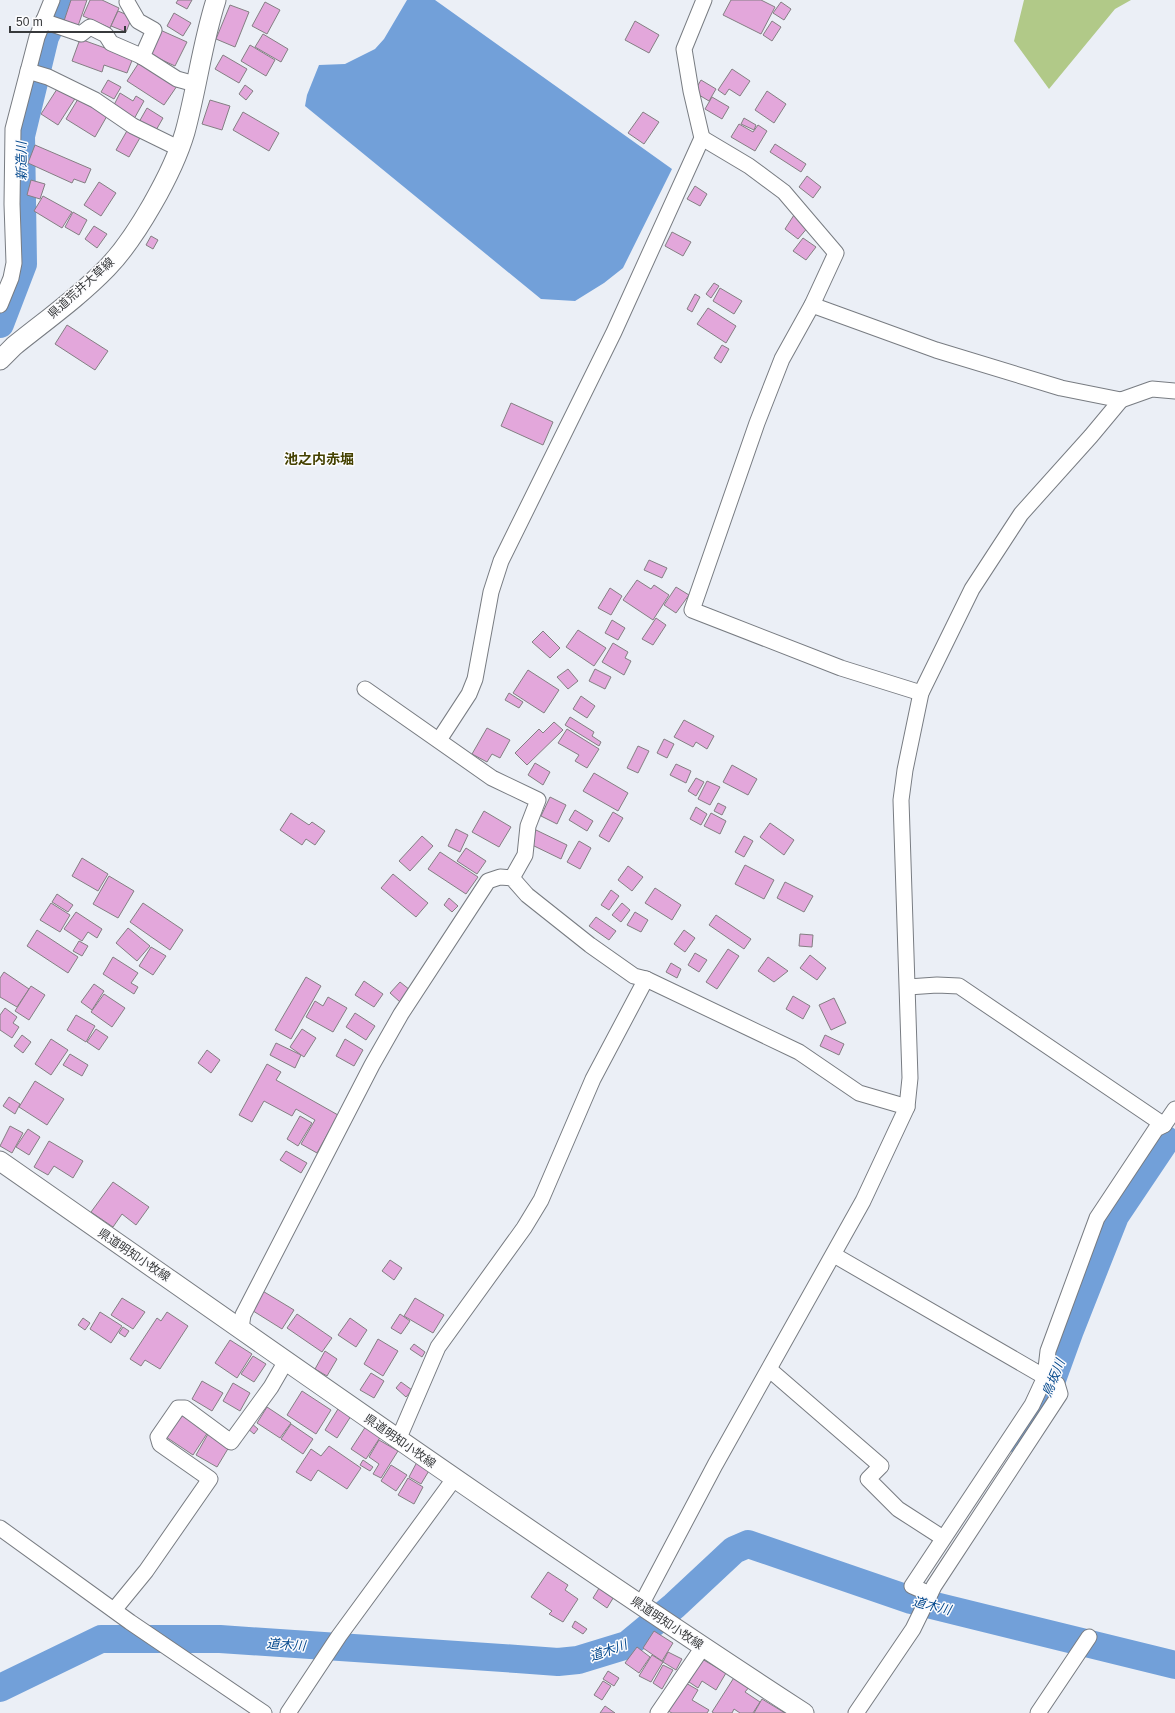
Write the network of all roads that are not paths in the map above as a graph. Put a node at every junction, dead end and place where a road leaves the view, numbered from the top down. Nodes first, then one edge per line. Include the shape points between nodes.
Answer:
1 (52, 0) edge
2 (216, 0) edge
3 (704, 0) edge
4 (126, 2) dead end
5 (43, 21) junction
6 (142, 57) junction
7 (28, 72) junction
8 (195, 84) junction
9 (702, 138) junction
10 (178, 148) junction
11 (0, 305) edge
12 (812, 305) junction
13 (0, 360) edge
14 (1175, 391) edge
15 (1121, 400) junction
16 (365, 689) dead end
17 (922, 693) junction
18 (439, 740) junction
19 (512, 878) junction
20 (646, 979) junction
21 (908, 987) junction
22 (907, 1107) junction
23 (1175, 1109) edge
24 (1164, 1125) junction
25 (0, 1162) edge
26 (834, 1255) junction
27 (241, 1328) junction
28 (286, 1361) junction
29 (770, 1370) junction
30 (1050, 1380) junction
31 (398, 1440) junction
32 (454, 1479) junction
33 (0, 1528) edge
34 (943, 1538) junction
35 (924, 1592) junction
36 (114, 1610) junction
37 (654, 1614) junction
38 (1089, 1637) dead end
39 (703, 1647) junction
40 (264, 1713) edge
41 (288, 1713) edge
42 (658, 1713) edge
43 (804, 1713) edge
44 (856, 1713) edge
45 (1038, 1713) edge

1 - 5 street
2 - 8 main road, 県道荒井大草線
3 - 9 street via 684,49
4 - 6 street via 138,21 154,30
5 - 6 street via 81,34 90,27 106,35 111,43
5 - 7 street
6 - 8 street via 177,79
7 - 10 street via 48,77 95,100 133,126
7 - 11 street via 13,129 14,263
8 - 10 main road, 県道荒井大草線
9 - 12 street via 750,166 784,192 836,253
9 - 18 street via 614,332 501,561 491,592 470,694
10 - 13 main road, 県道荒井大草線 via 151,207 107,268
12 - 15 street via 943,352 1061,388
12 - 17 street via 782,359 692,610 841,668
14 - 15 street via 1152,389
15 - 17 street via 1021,514 972,589
16 - 18 street
17 - 21 street via 904,770 901,800
18 - 19 street via 492,778 538,800 528,826 525,855
19 - 20 street via 527,895 590,945 634,976
19 - 27 street via 500,877 488,881 401,1014 243,1315
20 - 22 street via 799,1052 859,1093
20 - 31 street via 593,1079 541,1200 524,1228 438,1347
21 - 22 street via 910,1078
21 - 24 street via 959,986
22 - 26 street
23 - 24 street
24 - 30 street via 1156,1129 1097,1218 1048,1351
25 - 27 main road, 県道明知小牧線
26 - 29 street
26 - 30 street
27 - 28 main road, 県道明知小牧線
28 - 31 main road, 県道明知小牧線
28 - 36 street via 271,1387 231,1442 185,1408 178,1408 158,1437 160,1444 210,1479 146,1571
29 - 34 street via 881,1466 868,1479 898,1509
29 - 37 street via 715,1465
30 - 34 street
30 - 35 street via 1060,1394 970,1529
31 - 32 main road, 県道明知小牧線
32 - 37 main road, 県道明知小牧線
32 - 41 street via 339,1636
33 - 36 street
34 - 35 street
35 - 44 street via 922,1611 913,1629
36 - 40 street
37 - 39 main road, 県道明知小牧線
38 - 45 street
39 - 42 street
39 - 43 main road, 県道明知小牧線

